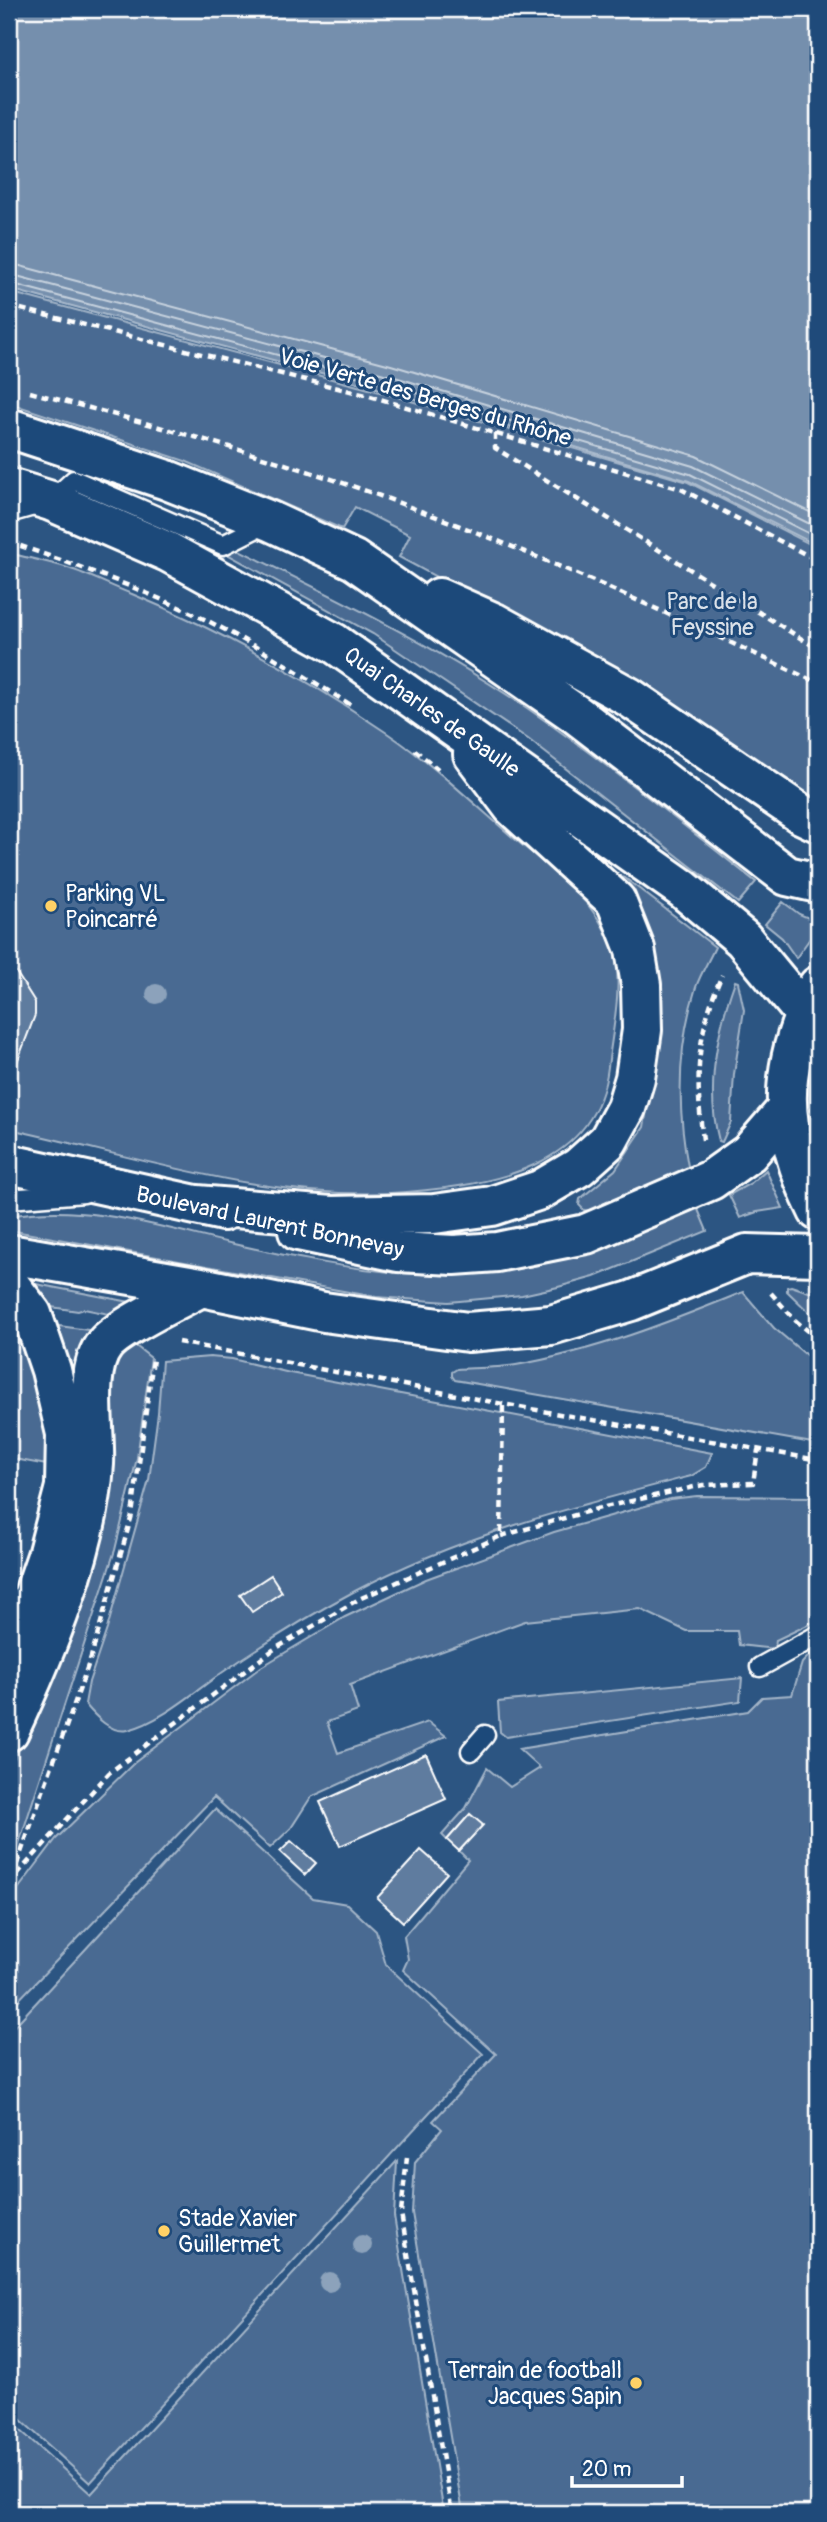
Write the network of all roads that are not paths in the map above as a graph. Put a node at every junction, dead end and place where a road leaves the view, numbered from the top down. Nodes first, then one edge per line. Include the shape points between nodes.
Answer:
1 (9, 428) edge
2 (9, 488) edge
3 (51, 500) junction
4 (9, 513) edge
5 (270, 521) junction
6 (354, 561) junction
7 (451, 724) junction
8 (818, 822) edge
9 (818, 883) edge
10 (811, 1000) edge
11 (787, 1109) junction
12 (9, 1164) edge
13 (126, 1191) junction
14 (9, 1199) edge
15 (197, 1205) junction
16 (818, 1211) edge
17 (9, 1254) edge
18 (818, 1256) edge
19 (9, 1284) edge
20 (201, 1287) junction
21 (818, 1635) edge
22 (9, 1666) edge
23 (760, 1667) dead end
24 (9, 1731) edge
25 (485, 1735) dead end
26 (471, 1751) dead end

1 - 5 main road via 167,480
2 - 3 main road, Quai Charles de Gaulle
3 - 4 lane
3 - 5 lane via 74,480 223,545
3 - 7 main road, Quai Charles de Gaulle via 168,552 334,643
5 - 6 main road
6 - 8 main road via 493,622 629,697
6 - 9 main road via 577,715 787,876
7 - 10 main road, Quai Charles de Gaulle via 682,889
7 - 15 main road via 513,807 616,901 635,949 641,985 642,1030 626,1108 608,1141 579,1167 540,1191 492,1206 434,1214 331,1216
10 - 11 main road via 796,1036
11 - 15 main road, Boulevard Laurent Bonnevay via 749,1153 711,1180 586,1234 497,1252 398,1252
11 - 16 main road via 801,1177
12 - 13 main road, Boulevard Laurent Bonnevay
13 - 14 lane
13 - 15 main road, Boulevard Laurent Bonnevay
17 - 20 main road
18 - 20 main road via 747,1254 631,1301 551,1325 468,1332 324,1312
19 - 22 main road via 32,1314 66,1434 65,1487
20 - 24 main road via 104,1344 93,1377 94,1464 88,1509 42,1662
21 - 23 lane
25 - 26 lane

